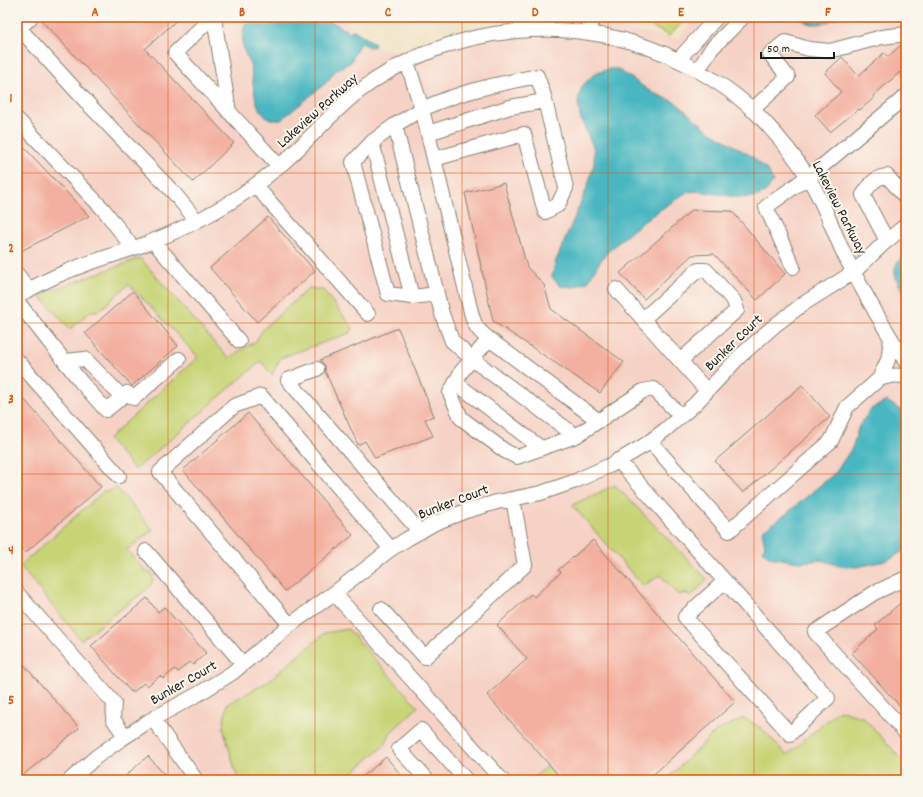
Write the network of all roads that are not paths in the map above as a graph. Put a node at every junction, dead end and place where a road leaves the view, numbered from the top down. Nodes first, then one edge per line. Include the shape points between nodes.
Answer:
1 (31, 17) edge
2 (213, 17) edge
3 (592, 17) edge
4 (717, 17) edge
5 (743, 17) edge
6 (589, 32) junction
7 (906, 34) edge
8 (678, 60) junction
9 (407, 62) junction
10 (698, 70) junction
11 (906, 96) edge
12 (545, 101) junction
13 (422, 109) junction
14 (752, 110) junction
15 (229, 112) junction
16 (17, 118) edge
17 (395, 126) junction
18 (428, 133) junction
19 (372, 142) junction
20 (434, 159) junction
21 (279, 166) junction
22 (808, 178) junction
23 (255, 185) junction
24 (906, 199) edge
25 (197, 221) junction
26 (906, 226) edge
27 (153, 241) junction
28 (887, 241) junction
29 (133, 248) junction
30 (793, 267) dead end
31 (854, 272) junction
32 (17, 274) edge
33 (616, 289) dead end
34 (23, 293) edge
35 (437, 294) junction
36 (412, 297) junction
37 (17, 301) edge
38 (368, 314) dead end
39 (643, 319) junction
40 (489, 339) junction
41 (891, 339) junction
42 (239, 341) dead end
43 (179, 359) dead end
44 (472, 359) junction
45 (17, 360) edge
46 (65, 361) junction
47 (680, 361) junction
48 (906, 362) edge
49 (317, 369) dead end
50 (906, 377) edge
51 (879, 379) junction
52 (456, 383) junction
53 (707, 391) junction
54 (122, 398) junction
55 (681, 416) junction
56 (599, 421) junction
57 (576, 436) junction
58 (650, 441) junction
59 (541, 448) junction
60 (618, 460) junction
61 (119, 476) dead end
62 (513, 499) junction
63 (420, 532) junction
64 (391, 549) junction
65 (146, 550) dead end
66 (906, 578) edge
67 (725, 581) junction
68 (17, 593) edge
69 (334, 593) junction
70 (381, 610) dead end
71 (290, 625) junction
72 (243, 664) junction
73 (154, 719) junction
74 (906, 733) edge
75 (125, 736) junction
76 (70, 780) edge
77 (196, 780) edge
78 (427, 780) edge
79 (466, 780) edge
80 (502, 780) edge

1 - 25 street via 19,28 174,193
2 - 15 street
2 - 15 street via 175,53
3 - 6 street
4 - 8 street
5 - 10 street via 712,48
6 - 8 street, Lakeview Parkway via 642,44
6 - 9 street, Lakeview Parkway via 556,29 514,30 458,41
7 - 14 street via 882,37 830,51 809,49 785,42 770,54 788,77
8 - 10 street, Lakeview Parkway
9 - 13 street
9 - 21 street, Lakeview Parkway via 359,92
10 - 14 street, Lakeview Parkway via 725,87
11 - 22 street
12 - 13 street via 537,76 463,93
12 - 18 street via 510,107
12 - 20 street via 566,188 558,205 545,212 524,134
13 - 17 street
13 - 18 street
14 - 22 street, Lakeview Parkway via 788,148
15 - 21 street
16 - 29 street via 104,210
17 - 19 street
17 - 35 street
18 - 20 street
19 - 36 street
19 - 36 street via 353,162 388,294
20 - 40 street via 472,317 477,330
21 - 23 street, Lakeview Parkway
22 - 30 street via 766,207
22 - 31 street, Lakeview Parkway
23 - 25 street, Lakeview Parkway
23 - 38 street
24 - 28 street via 887,176 880,177 870,184 863,195
25 - 27 street, Lakeview Parkway
26 - 28 street, Bunker Court
27 - 29 street, Lakeview Parkway
27 - 42 street
28 - 31 street, Bunker Court
29 - 34 street, Lakeview Parkway via 67,271
31 - 41 street, Lakeview Parkway
31 - 53 street, Bunker Court via 803,304 774,326 739,357
32 - 34 street
33 - 39 street
35 - 36 street
35 - 44 street via 452,341
37 - 46 street
39 - 47 street
39 - 47 street via 698,270 706,270 734,301 737,310
40 - 44 street
40 - 56 street
41 - 48 street, Lakeview Parkway
41 - 51 street via 888,360
43 - 54 street via 134,398 127,393
44 - 52 street
44 - 57 street
45 - 61 street
46 - 54 street via 85,359
46 - 54 street via 106,410
47 - 53 street
49 - 63 street via 288,380
50 - 51 street via 890,375
51 - 58 street via 847,407 831,441 729,531
52 - 59 street
52 - 59 street via 450,393 461,418 481,434 517,457
53 - 55 street, Bunker Court
55 - 56 street via 654,389 643,391
55 - 58 street, Bunker Court
56 - 57 street
57 - 59 street
58 - 60 street, Bunker Court
60 - 62 street, Bunker Court via 574,482
60 - 67 street
62 - 63 street, Bunker Court via 466,511
62 - 70 street via 525,565 425,658
63 - 64 street, Bunker Court
64 - 69 street, Bunker Court
64 - 71 street via 261,396 234,406 160,472
65 - 72 street
66 - 74 street via 874,593 815,632
67 - 67 street via 828,698 790,734 685,617
68 - 75 street via 114,703 113,719
69 - 71 street, Bunker Court
69 - 80 street
71 - 72 street, Bunker Court
72 - 73 street, Bunker Court via 200,693
73 - 75 street, Bunker Court
73 - 77 street
75 - 76 street, Bunker Court
78 - 79 street via 399,749 421,730

